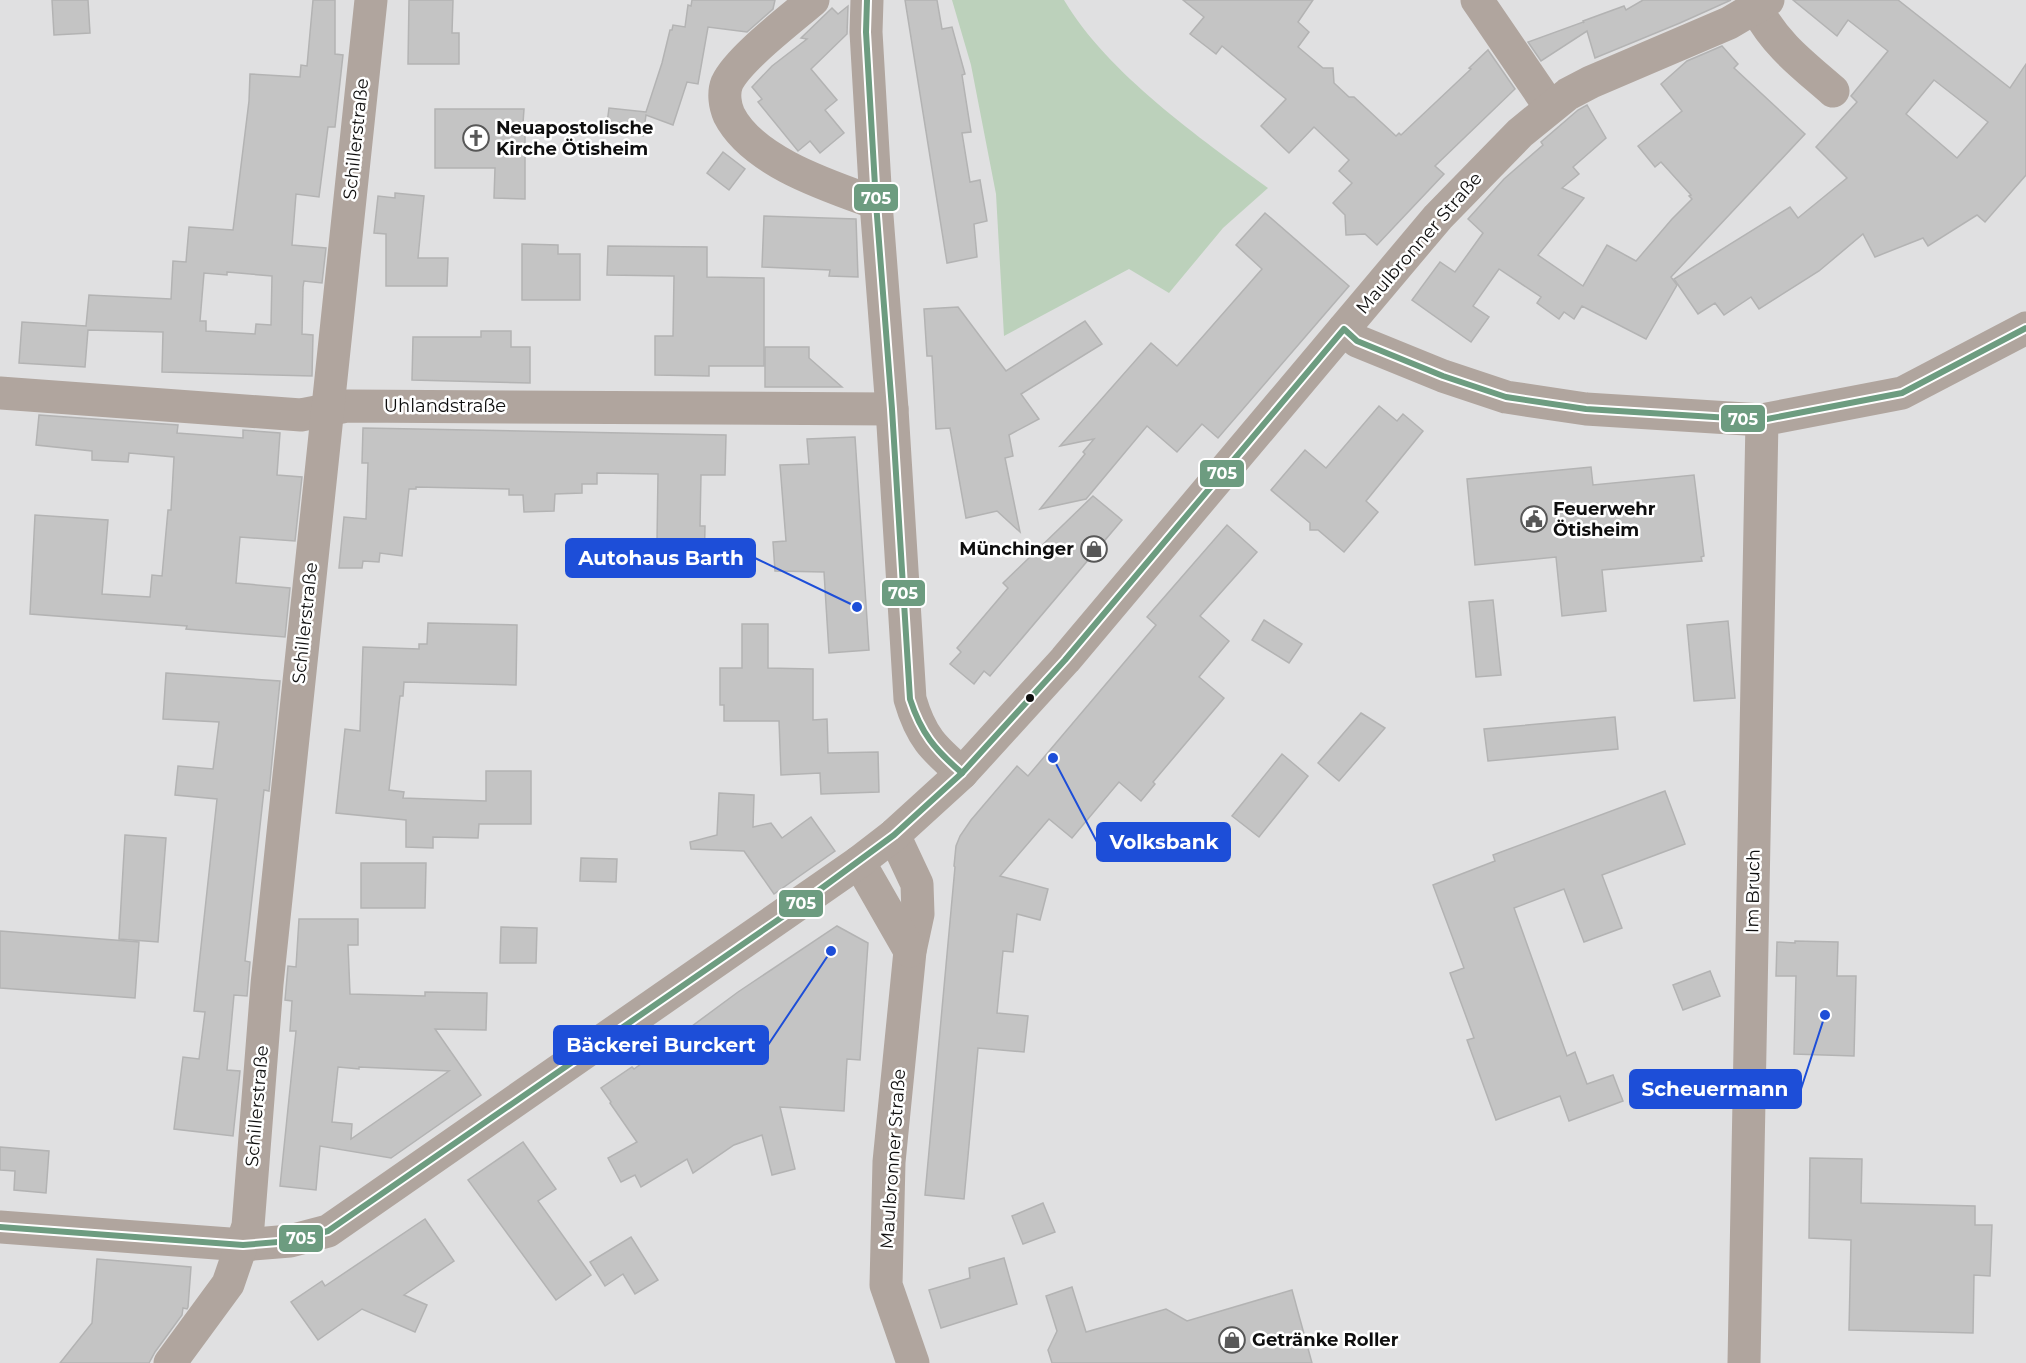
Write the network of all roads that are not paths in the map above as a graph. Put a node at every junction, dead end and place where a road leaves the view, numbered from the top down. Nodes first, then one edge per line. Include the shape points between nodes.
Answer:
1 (371, 0) edge
2 (813, 0) edge
3 (867, 0) edge
4 (1477, 0) edge
5 (1762, 4) edge
6 (1833, 92) dead end
7 (1550, 107) junction
8 (876, 203) junction
9 (2026, 328) edge
10 (1344, 330) junction
11 (0, 393) edge
12 (892, 409) junction
13 (328, 410) junction
14 (1762, 420) junction
15 (962, 773) junction
16 (894, 835) junction
17 (859, 862) junction
18 (910, 951) junction
19 (0, 1227) edge
20 (243, 1245) junction
21 (170, 1363) edge
22 (913, 1363) edge
23 (1744, 1363) edge

1 - 13 street, Schillerstraße
2 - 8 street via 742,64 727,84 727,109 734,125 755,147 810,179
3 - 8 street
4 - 7 street
5 - 6 street via 1767,27 1780,46
5 - 7 street, Maulbronner Straße via 1591,82
7 - 10 street, Maulbronner Straße via 1438,217
8 - 12 street
9 - 14 street via 1902,393
10 - 14 street via 1357,341 1506,397 1586,409
10 - 15 street, Maulbronner Straße via 1065,660
11 - 13 street, Uhlandstraße via 301,415
12 - 13 street, Uhlandstraße via 347,406
12 - 15 street via 910,699 924,736
13 - 20 street, Schillerstraße via 267,984 248,1226
14 - 23 street, Im Bruch
15 - 16 street, Maulbronner Straße
16 - 17 street, Maulbronner Straße
16 - 18 street, Maulbronner Straße via 917,884 918,914
17 - 18 street
17 - 20 street, Maulbronner Straße via 328,1231 290,1241
18 - 22 street, Maulbronner Straße via 889,1162 886,1285
19 - 20 street, Maulbronner Straße
20 - 21 street, Schillerstraße via 228,1284

